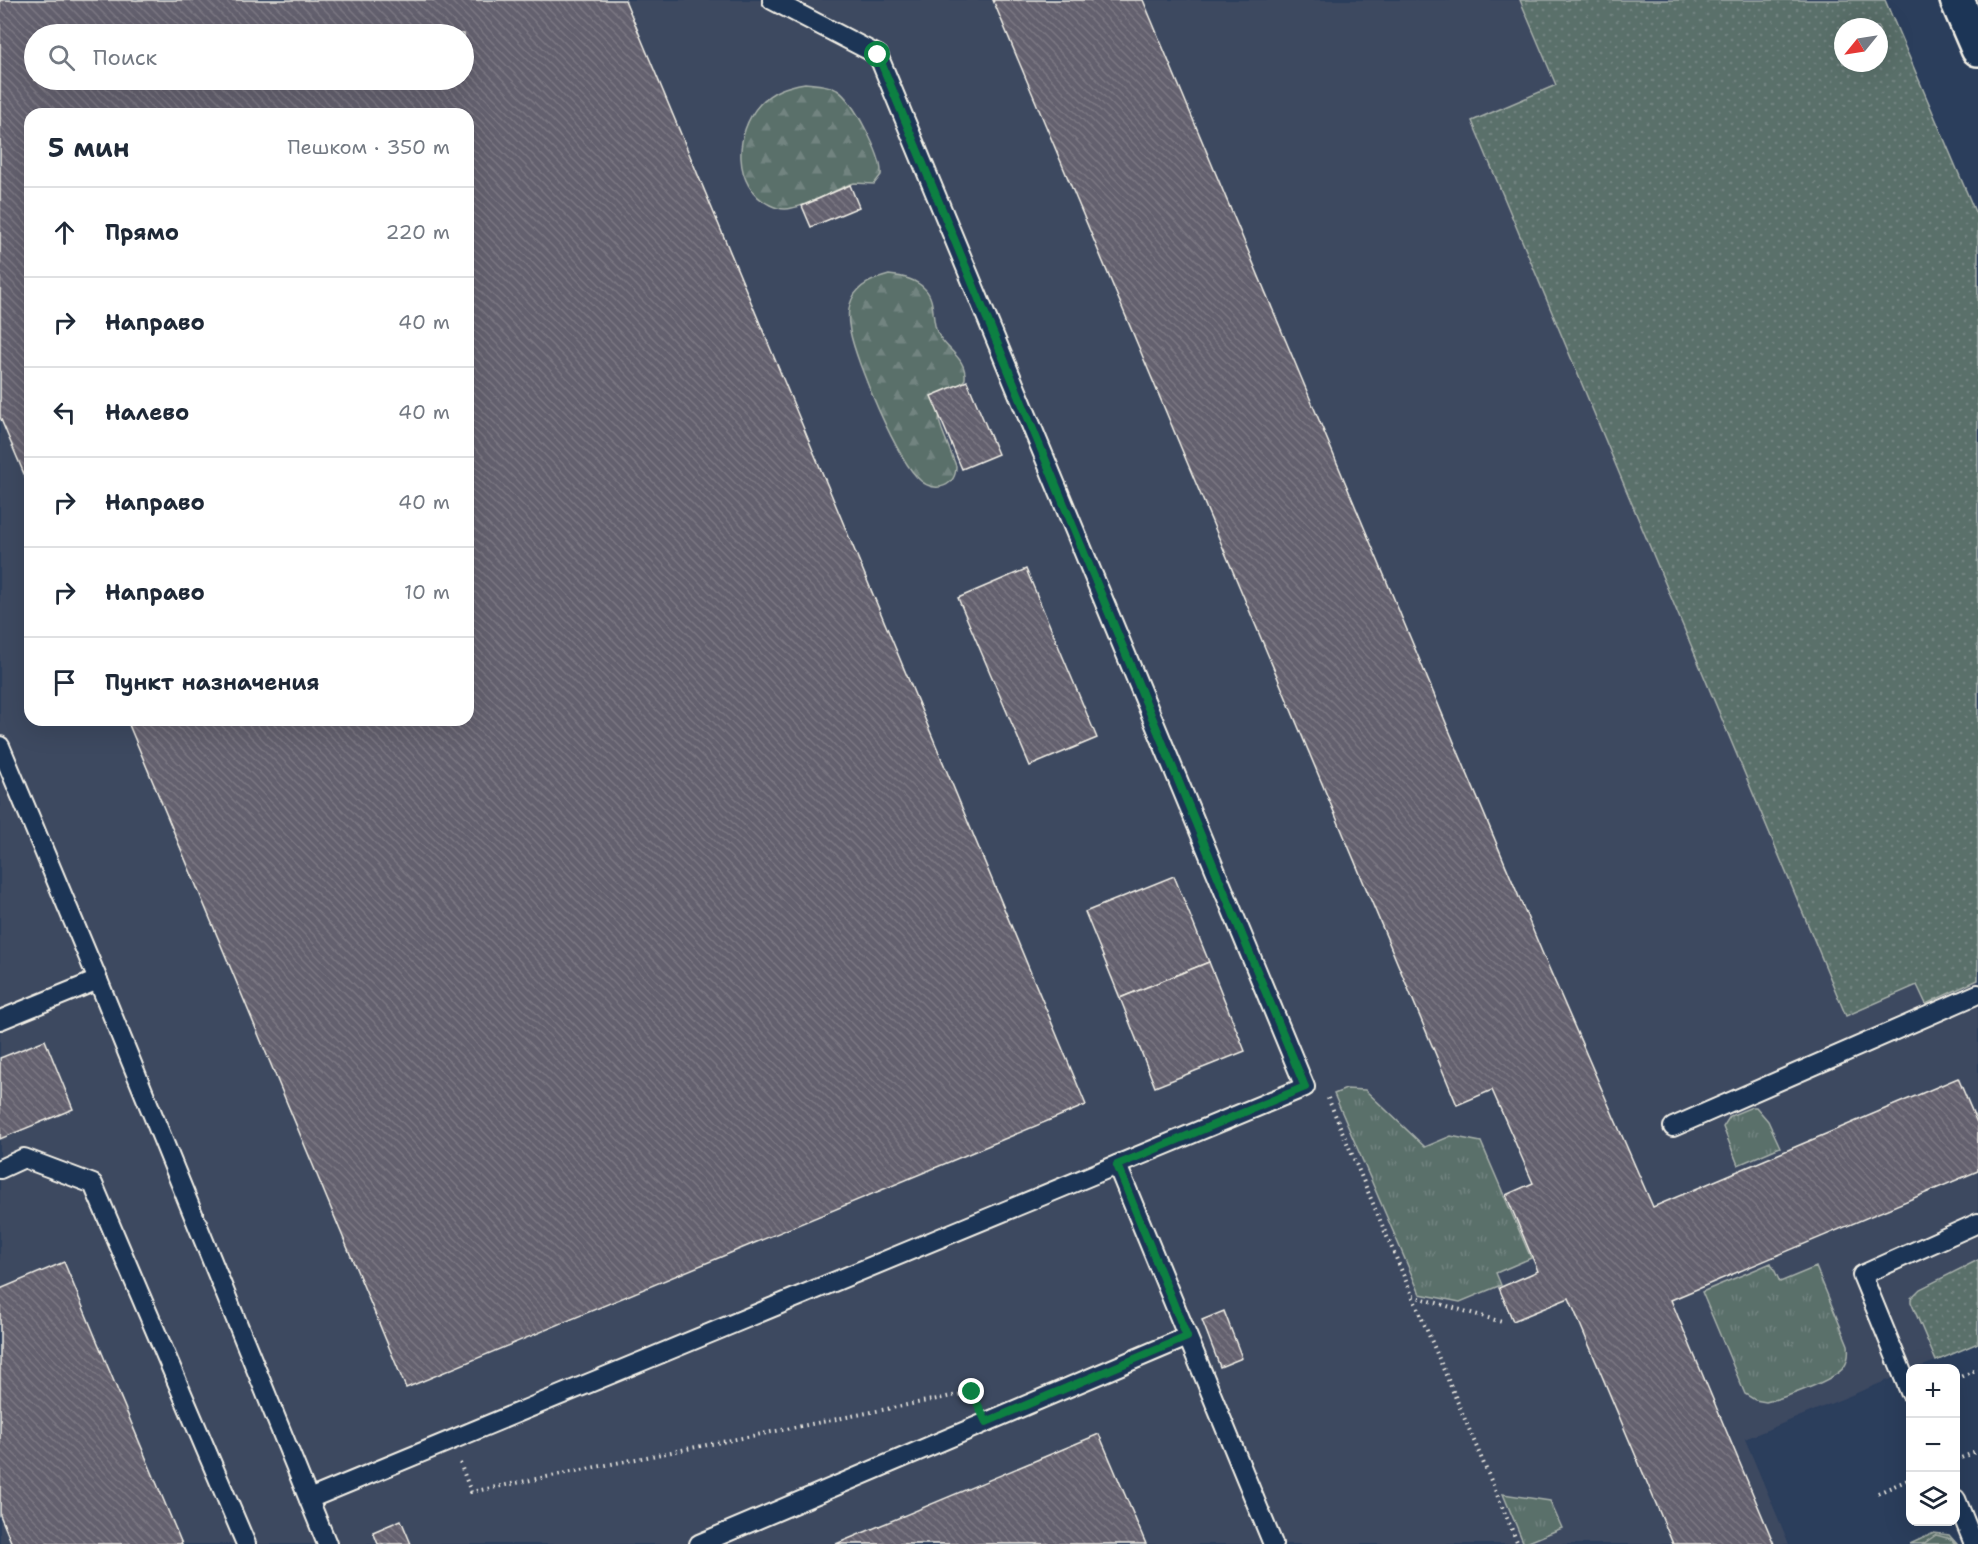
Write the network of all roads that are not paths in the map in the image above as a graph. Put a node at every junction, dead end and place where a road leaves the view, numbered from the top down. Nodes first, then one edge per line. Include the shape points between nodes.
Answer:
1 (772, 0) edge
2 (1957, 0) edge
3 (1978, 49) edge
4 (0, 746) edge
5 (98, 980) junction
6 (1978, 994) edge
7 (0, 1020) edge
8 (1673, 1128) dead end
9 (1117, 1165) junction
10 (0, 1169) edge
11 (1978, 1223) edge
12 (1187, 1337) junction
13 (1906, 1380) edge
14 (309, 1499) junction
15 (1960, 1509) edge
16 (246, 1544) edge
17 (327, 1544) edge
18 (699, 1544) edge
19 (1273, 1544) edge
20 (1974, 1544) edge

1 - 9 lane via 878,55 1305,1087
2 - 3 main road
4 - 5 lane
5 - 7 lane
5 - 14 lane
6 - 8 lane
9 - 12 lane
9 - 14 lane
10 - 16 lane via 24,1158 93,1184
11 - 13 lane via 1862,1275
12 - 18 lane
12 - 19 lane
14 - 17 lane
15 - 20 lane

